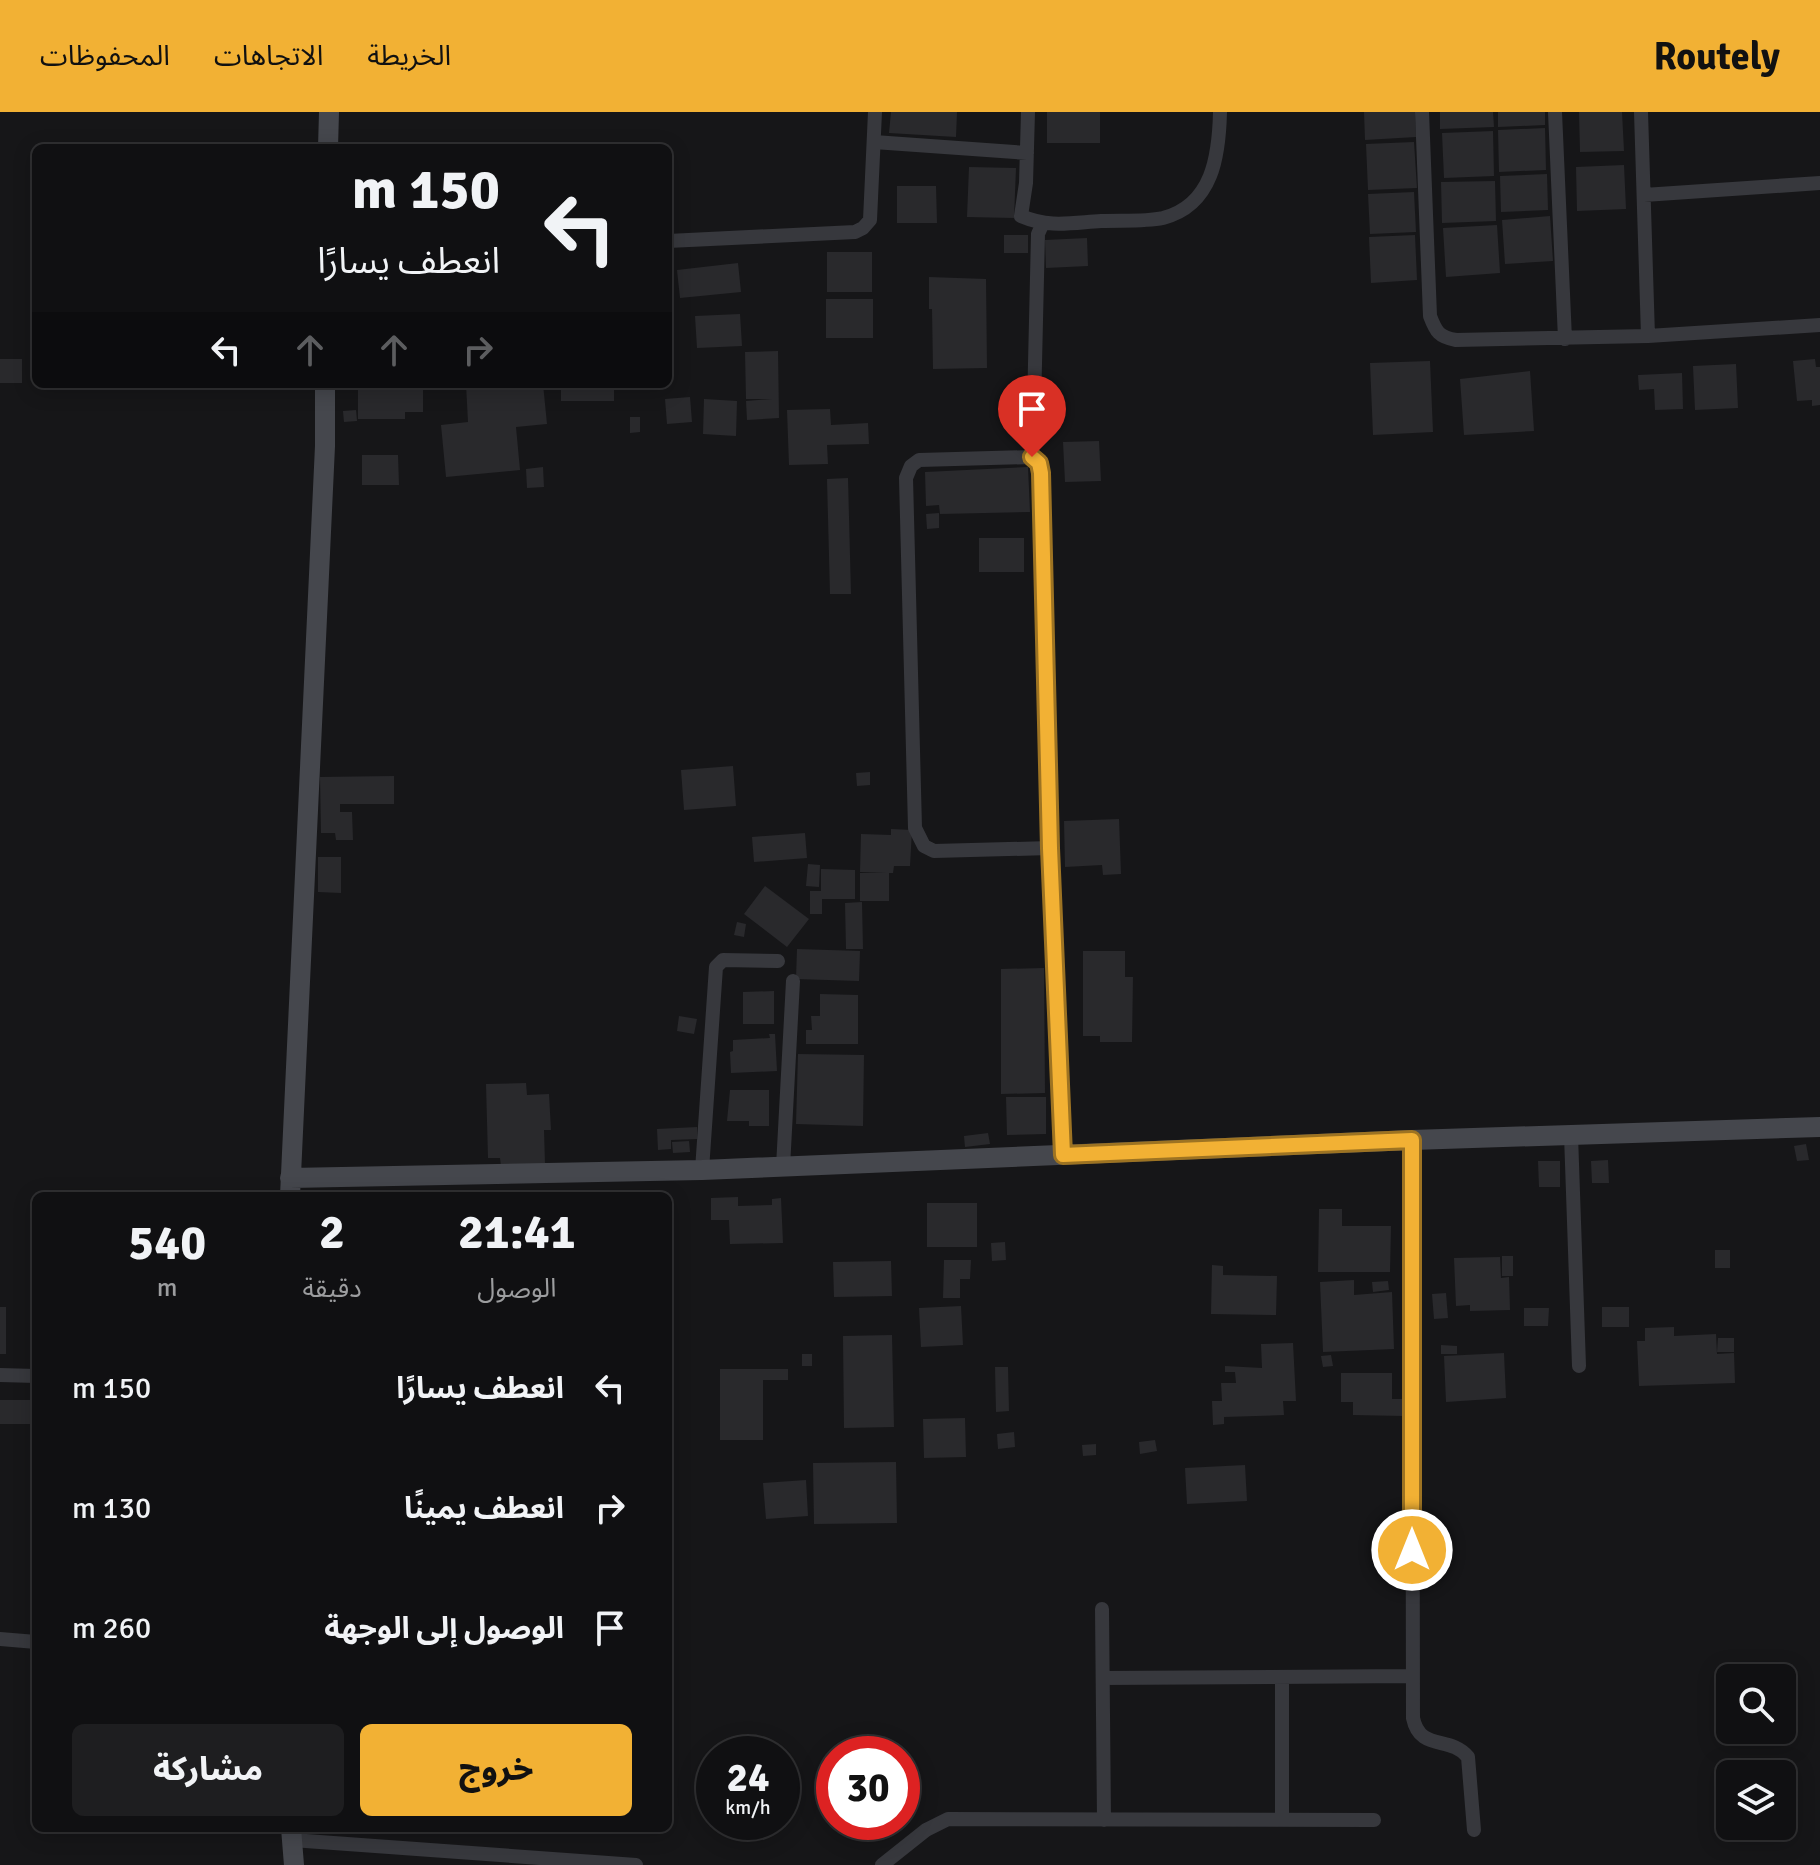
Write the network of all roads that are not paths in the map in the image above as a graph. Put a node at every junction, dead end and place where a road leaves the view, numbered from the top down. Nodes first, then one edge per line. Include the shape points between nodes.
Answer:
1 (329, 112) edge
2 (875, 112) edge
3 (1028, 112) edge
4 (1220, 112) edge
5 (1422, 112) edge
6 (1555, 112) edge
7 (1641, 112) edge
8 (874, 142) junction
9 (328, 144) edge
10 (1027, 153) junction
11 (1820, 183) edge
12 (1644, 195) junction
13 (1042, 225) junction
14 (672, 241) edge
15 (1820, 325) edge
16 (1648, 336) junction
17 (1565, 339) junction
18 (325, 388) edge
19 (1034, 407) dead end
20 (1050, 848) junction
21 (778, 961) dead end
22 (793, 981) dead end
23 (1820, 1127) edge
24 (1571, 1135) junction
25 (1412, 1140) junction
26 (1063, 1155) junction
27 (783, 1167) junction
28 (702, 1170) junction
29 (290, 1187) edge
30 (1579, 1366) dead end
31 (0, 1375) edge
32 (32, 1376) edge
33 (1102, 1609) dead end
34 (0, 1639) edge
35 (32, 1642) edge
36 (1412, 1676) junction
37 (1103, 1678) junction
38 (1282, 1678) junction
39 (1282, 1819) junction
40 (1104, 1820) junction
41 (1374, 1820) dead end
42 (1474, 1830) dead end
43 (292, 1834) edge
44 (294, 1865) edge
45 (636, 1865) edge
46 (882, 1865) edge

1 - 9 street
2 - 8 street
3 - 10 street
4 - 13 street via 1208,186 1187,207 1163,218
5 - 17 street via 1430,316 1436,332 1456,340
6 - 17 street
7 - 12 street
8 - 10 street
8 - 14 street via 870,220 855,232
10 - 13 street via 1021,216
11 - 12 street
12 - 16 street
13 - 19 street
15 - 16 street
16 - 17 street
18 - 29 street
20 - 20 street via 1039,463 1032,457 919,460 906,478 915,828 924,846 934,851
20 - 26 street
21 - 28 street via 723,960 716,967
22 - 27 street
23 - 24 street
24 - 25 street
24 - 30 street
25 - 26 street
25 - 36 street
26 - 27 street
27 - 28 street
28 - 29 street
31 - 32 street
33 - 37 street
34 - 35 street
36 - 38 street
36 - 42 street via 1418,1734 1463,1751 1470,1762
37 - 38 street
37 - 40 street
38 - 39 street
39 - 40 street
39 - 41 street
40 - 46 street via 948,1819
43 - 44 street
43 - 45 street

